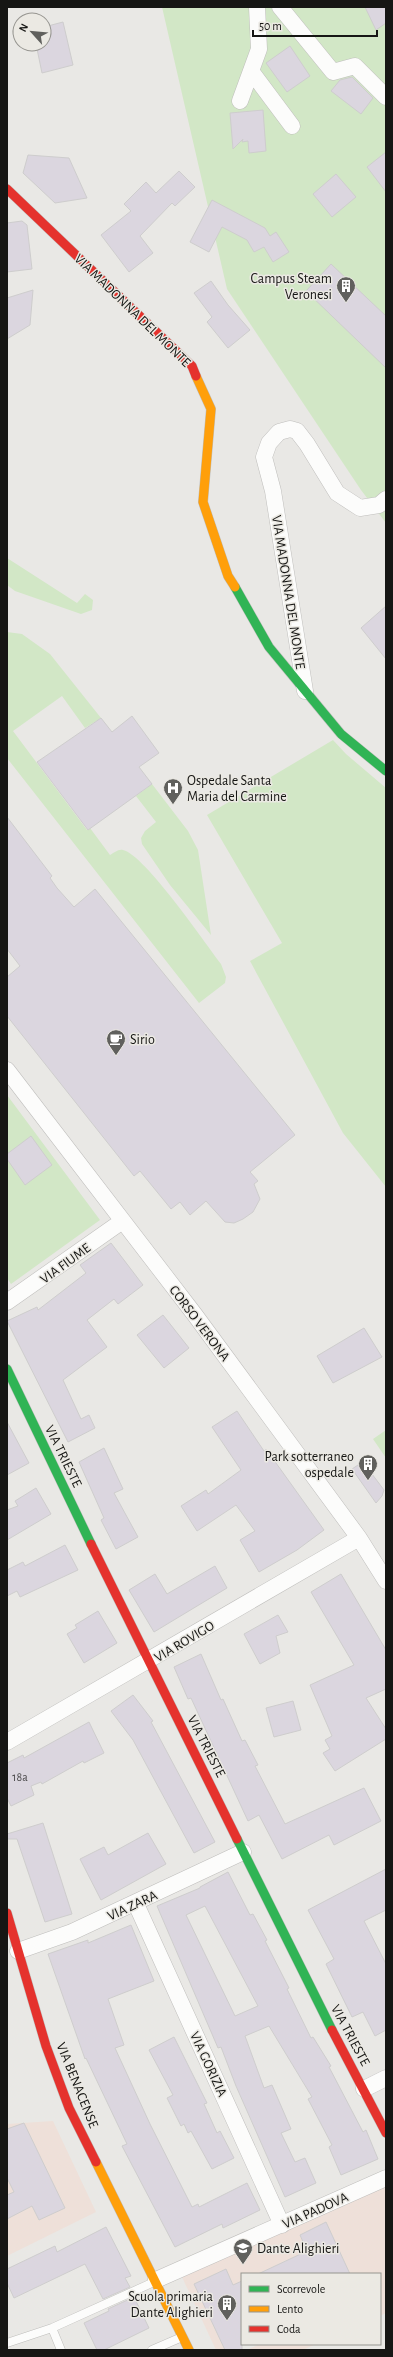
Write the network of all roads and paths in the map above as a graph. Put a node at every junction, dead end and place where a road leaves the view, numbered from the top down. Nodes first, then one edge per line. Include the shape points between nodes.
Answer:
1 (257, 7) edge
2 (280, 7) edge
3 (251, 71) junction
4 (386, 97) edge
5 (240, 101) dead end
6 (292, 126) dead end
7 (7, 189) edge
8 (386, 499) edge
9 (305, 691) junction
10 (386, 771) edge
11 (7, 1070) edge
12 (121, 1222) junction
13 (7, 1302) edge
14 (7, 1369) edge
15 (359, 1538) junction
16 (386, 1581) edge
17 (148, 1661) junction
18 (7, 1742) edge
19 (243, 1852) junction
20 (136, 1904) junction
21 (7, 1914) edge
22 (18, 1951) junction
23 (386, 2078) edge
24 (364, 2088) junction
25 (386, 2133) edge
26 (386, 2178) edge
27 (282, 2225) junction
28 (156, 2280) junction
29 (52, 2328) junction
30 (183, 2336) junction
31 (7, 2343) edge
32 (62, 2350) edge
33 (152, 2350) edge
34 (190, 2350) edge

1 - 3 street via 259,50
2 - 4 street via 333,72 355,66
3 - 5 street
3 - 6 street
7 - 9 street, VIA MADONNA DEL MONTE via 192,366 211,409 203,502 228,576 269,647
8 - 9 street, VIA MADONNA DEL MONTE via 379,505 360,508 337,493 297,431 290,429 279,432 269,443 264,457 273,491
9 - 10 street, VIA MADONNA DEL MONTE via 341,734
11 - 12 street, CORSO VERONA
12 - 13 street, VIA FIUME
12 - 15 street, CORSO VERONA via 195,1315
14 - 17 street, VIA TRIESTE
15 - 16 street, CORSO VERONA
15 - 17 street, VIA ROVIGO
17 - 18 street, VIA ROVIGO
17 - 19 street, VIA TRIESTE
19 - 20 street, VIA ZARA
19 - 24 street, VIA TRIESTE via 335,2036
20 - 22 street, VIA ZARA via 72,1932
20 - 27 street, VIA GORIZIA
21 - 22 street, VIA BENACENSE
22 - 28 street, VIA BENACENSE via 46,2046 69,2108
23 - 24 street
24 - 25 street, VIA TRIESTE
26 - 27 street, VIA PADOVA
27 - 28 street, VIA PADOVA
28 - 29 lane
28 - 30 street, VIA BENACENSE
29 - 31 lane
29 - 32 lane
30 - 33 lane
30 - 34 street, VIA BENACENSE

